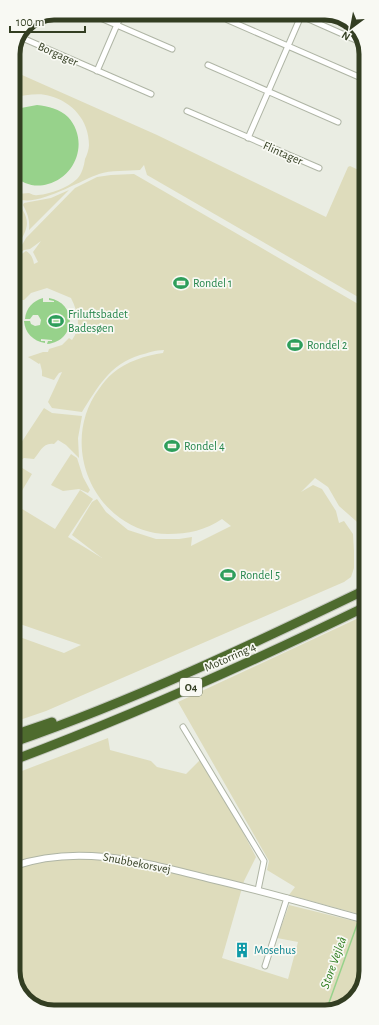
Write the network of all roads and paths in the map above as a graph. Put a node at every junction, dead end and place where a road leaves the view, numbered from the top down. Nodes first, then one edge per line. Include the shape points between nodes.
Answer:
1 (105, 20) edge
2 (119, 20) edge
3 (228, 20) dead end
4 (299, 20) edge
5 (310, 20) edge
6 (117, 25) junction
7 (352, 34) edge
8 (23, 38) edge
9 (351, 38) junction
10 (356, 40) edge
11 (289, 47) junction
12 (172, 49) dead end
13 (208, 65) dead end
14 (97, 71) junction
15 (359, 77) dead end
16 (268, 92) junction
17 (150, 94) dead end
18 (187, 110) dead end
19 (338, 122) dead end
20 (248, 138) junction
21 (319, 168) dead end
22 (359, 593) edge
23 (359, 610) edge
24 (152, 688) junction
25 (183, 727) dead end
26 (20, 733) edge
27 (20, 740) edge
28 (20, 758) edge
29 (20, 865) edge
30 (258, 890) junction
31 (287, 898) junction
32 (359, 918) edge
33 (265, 966) dead end

1 - 6 street
2 - 6 street
3 - 11 street
4 - 11 street, Flintager
5 - 9 street
6 - 12 street
6 - 14 street
7 - 9 street
8 - 14 street, Borgager
9 - 10 street
11 - 15 street
11 - 16 street, Flintager
13 - 16 street
14 - 17 street, Borgager
16 - 19 street
16 - 20 street, Flintager
18 - 20 street, Flintager
20 - 21 street, Flintager
22 - 24 highway, Motorring 4 / O4 via 231,654
23 - 28 highway, Motorring 4 / O4 via 213,678
24 - 26 highway, O4
24 - 27 highway, Motorring 4 / O4
25 - 30 street via 264,861
29 - 30 street, Snubbekorsvej via 73,855 98,855 146,863
30 - 31 street, Snubbekorsvej
31 - 32 street, Snubbekorsvej
31 - 33 street

